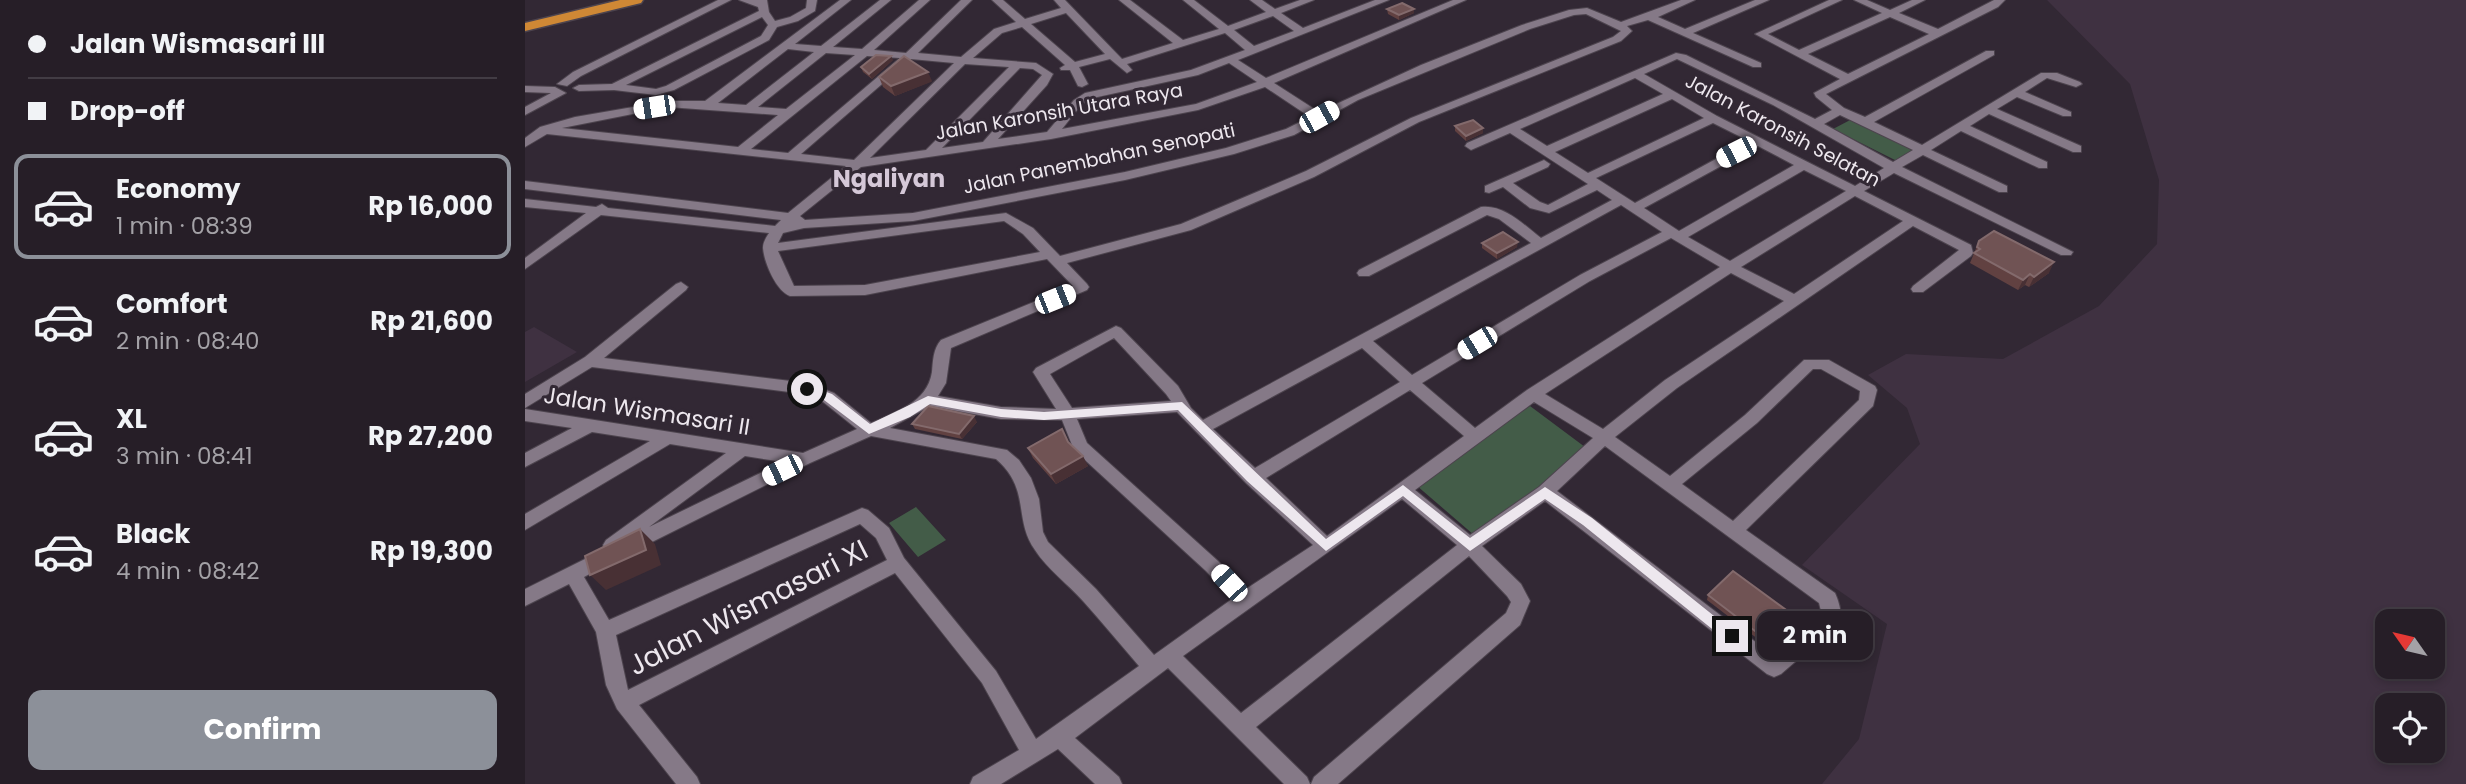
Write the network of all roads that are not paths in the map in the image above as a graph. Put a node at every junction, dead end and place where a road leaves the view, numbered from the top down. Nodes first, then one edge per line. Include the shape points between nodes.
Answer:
1 (606, 0) edge
2 (636, 0) edge
3 (726, 0) edge
4 (744, 0) edge
5 (812, 0) edge
6 (846, 0) edge
7 (886, 0) edge
8 (925, 0) edge
9 (967, 0) edge
10 (997, 0) edge
11 (1059, 0) edge
12 (1123, 0) edge
13 (1188, 0) edge
14 (1255, 0) edge
15 (1283, 0) edge
16 (1309, 0) edge
17 (1384, 0) edge
18 (1461, 0) edge
19 (1690, 0) edge
20 (1764, 0) edge
21 (1837, 0) edge
22 (1859, 0) edge
23 (1920, 0) edge
24 (2000, 0) edge
25 (763, 6) edge
26 (1265, 6) junction
27 (1068, 9) junction
28 (1275, 13) junction
29 (1892, 14) junction
30 (1649, 17) junction
31 (525, 20) edge
32 (1021, 23) junction
33 (773, 25) junction
34 (1620, 25) junction
35 (525, 27) edge
36 (1228, 29) junction
37 (1302, 32) junction
38 (1684, 33) junction
39 (1937, 33) junction
40 (1179, 42) junction
41 (783, 46) junction
42 (826, 49) junction
43 (1253, 49) junction
44 (865, 52) junction
45 (1801, 53) junction
46 (1990, 53) dead end
47 (910, 55) junction
48 (1231, 60) junction
49 (961, 62) junction
50 (1121, 62) junction
51 (1017, 65) junction
52 (1757, 65) dead end
53 (1073, 66) junction
54 (1046, 72) junction
55 (1635, 73) junction
56 (1180, 76) junction
57 (1847, 78) junction
58 (1082, 83) dead end
59 (1265, 83) junction
60 (2075, 83) dead end
61 (614, 87) junction
62 (525, 89) edge
63 (559, 89) junction
64 (2018, 93) junction
65 (1673, 94) junction
66 (1820, 95) junction
67 (708, 105) junction
68 (748, 109) junction
69 (1988, 109) junction
70 (1840, 110) junction
71 (525, 112) edge
72 (789, 113) junction
73 (2067, 114) dead end
74 (1319, 117) junction
75 (1713, 118) junction
76 (1821, 121) junction
77 (1865, 121) junction
78 (1960, 126) junction
79 (1510, 128) junction
80 (544, 130) junction
81 (1051, 135) junction
82 (1759, 141) junction
83 (525, 143) edge
84 (986, 145) junction
85 (1471, 146) dead end
86 (2077, 149) dead end
87 (742, 150) junction
88 (1923, 150) junction
89 (931, 152) junction
90 (792, 156) junction
91 (1545, 157) junction
92 (857, 164) junction
93 (1803, 165) junction
94 (2043, 165) dead end
95 (1895, 167) junction
96 (1593, 181) junction
97 (1504, 182) junction
98 (525, 185) edge
99 (1489, 189) dead end
100 (2003, 189) dead end
101 (1858, 190) junction
102 (619, 196) junction
103 (525, 203) edge
104 (1627, 205) junction
105 (599, 210) junction
106 (1913, 220) junction
107 (798, 221) junction
108 (821, 225) junction
109 (780, 230) junction
110 (1676, 234) junction
111 (820, 241) junction
112 (1540, 244) junction
113 (770, 248) junction
114 (2067, 252) dead end
115 (1054, 257) junction
116 (525, 265) edge
117 (1732, 266) junction
118 (1364, 273) dead end
119 (681, 287) dead end
120 (1918, 289) dead end
121 (1794, 300) junction
122 (1362, 340) junction
123 (590, 361) junction
124 (1412, 383) junction
125 (1533, 394) junction
126 (928, 400) junction
127 (525, 402) edge
128 (1183, 408) junction
129 (1067, 414) junction
130 (525, 415) edge
131 (591, 425) junction
132 (1202, 428) junction
133 (869, 430) junction
134 (669, 437) junction
135 (1475, 437) junction
136 (1604, 437) junction
137 (743, 449) junction
138 (804, 459) junction
139 (525, 461) edge
140 (1252, 478) junction
141 (1671, 484) junction
142 (1403, 490) junction
143 (1545, 492) junction
144 (525, 523) edge
145 (1734, 531) junction
146 (1470, 545) junction
147 (1326, 546) junction
148 (898, 563) junction
149 (572, 573) junction
150 (525, 598) edge
151 (1245, 600) junction
152 (604, 631) junction
153 (1161, 662) junction
154 (624, 702) junction
155 (1240, 727) junction
156 (1059, 737) junction
157 (1032, 753) junction
158 (689, 784) edge
159 (981, 784) edge
160 (1111, 784) edge
161 (1299, 784) edge
162 (1322, 784) edge

1 - 31 highway
2 - 35 highway
3 - 63 street via 577,74
4 - 25 street
5 - 33 street via 805,13
6 - 41 street
7 - 42 street
8 - 44 street
9 - 47 street
10 - 32 street
11 - 27 street
12 - 40 street
13 - 36 street
14 - 26 street
15 - 26 street
16 - 28 street
17 - 37 street
18 - 59 street, Jalan Karonsih Utara Raya
19 - 30 street
20 - 38 street
21 - 45 street via 1760,34
22 - 29 street
23 - 29 street
24 - 39 street
25 - 33 street
25 - 61 street
26 - 28 street
27 - 32 street
27 - 50 street
28 - 36 street
28 - 37 street
29 - 39 street
29 - 45 street
30 - 34 street
30 - 38 street
32 - 49 street via 999,31
32 - 53 street
33 - 61 street via 762,40 670,88 656,92
34 - 74 street, Jalan Panembahan Senopati via 1587,11 1563,15 1374,89
34 - 115 street via 1627,31 1622,37 1415,120 1310,174 1186,227
36 - 40 street
36 - 43 street
37 - 43 street
38 - 52 street
39 - 57 street
40 - 50 street
41 - 42 street
41 - 67 street
42 - 44 street
42 - 68 street
43 - 48 street
43 - 56 street via 1191,68
44 - 47 street
44 - 72 street
45 - 57 street
46 - 77 street
47 - 49 street
47 - 90 street
48 - 56 street
48 - 59 street
49 - 51 street
49 - 92 street
50 - 53 street
51 - 54 street
51 - 89 street
53 - 54 street
53 - 58 street
54 - 84 street via 1043,83
55 - 65 street, Jalan Karonsih Selatan
55 - 76 street via 1676,56
55 - 79 street
56 - 81 street via 1089,95
57 - 66 street
59 - 74 street
59 - 81 street, Jalan Karonsih Utara Raya via 1198,107
60 - 64 street via 2045,75
61 - 63 street via 579,88 580,82
62 - 63 street
63 - 71 street
64 - 69 street
64 - 73 street
65 - 75 street, Jalan Karonsih Selatan
65 - 91 street
66 - 70 street
66 - 76 street
67 - 68 street
67 - 80 street via 668,104
68 - 72 street
69 - 78 street
69 - 86 street
70 - 76 street
70 - 77 street
72 - 87 street
74 - 108 street, Jalan Panembahan Senopati via 1268,140 1136,174 913,217
75 - 82 street, Jalan Karonsih Selatan
75 - 96 street
76 - 95 street
77 - 88 street
78 - 88 street
78 - 94 street
79 - 85 street
79 - 91 street
80 - 83 street
80 - 87 street, Jalan Karonsih Utara Raya
81 - 84 street, Jalan Karonsih Utara Raya
82 - 93 street, Jalan Karonsih Selatan
82 - 104 street
84 - 89 street, Jalan Karonsih Utara Raya
87 - 90 street, Jalan Karonsih Utara Raya
88 - 95 street
88 - 100 street
89 - 92 street, Jalan Karonsih Utara Raya
90 - 92 street, Jalan Karonsih Utara Raya
91 - 96 street
91 - 97 street
92 - 107 street, Jalan Karonsih Utara Raya
93 - 101 street, Jalan Karonsih Selatan
93 - 110 street
95 - 101 street
95 - 114 street
96 - 97 street via 1549,209 1535,205
96 - 104 street
97 - 99 street
98 - 102 street, Jalan Panembahan Senopati
101 - 106 street, Jalan Karonsih Selatan
101 - 117 street
102 - 105 street
102 - 107 street, Jalan Panembahan Senopati
103 - 105 street
104 - 110 street
104 - 112 street
105 - 109 street
105 - 116 street
106 - 120 street, Jalan Karonsih Selatan via 1961,244 1966,253
106 - 121 street
107 - 108 street, Jalan Panembahan Senopati
107 - 109 street, Jalan Karonsih Utara Raya
108 - 111 street
109 - 113 street, Jalan Karonsih Utara Raya
110 - 117 street
110 - 124 street via 1585,278
111 - 113 street
111 - 115 street via 1006,217
112 - 118 street via 1504,216 1486,210
112 - 122 street
113 - 115 street via 787,290 793,291 865,290
115 - 126 street via 1081,288 946,344 938,383
117 - 121 street
117 - 125 street
119 - 123 street
121 - 136 street via 1671,384
122 - 124 street
122 - 132 street
123 - 127 street
123 - 133 street via 807,389 828,397
124 - 135 street
124 - 140 street
125 - 135 street
125 - 136 street
126 - 129 street via 1001,413
126 - 133 street
128 - 129 street
128 - 129 street via 1172,390 1116,331 1041,372
128 - 132 street
129 - 151 street via 1080,446
130 - 131 street, Jalan Wismasari II
131 - 134 street, Jalan Wismasari II
131 - 139 street
132 - 140 street
133 - 138 street
133 - 153 street via 1001,454 1013,464 1030,499 1034,533 1042,547
134 - 137 street, Jalan Wismasari II
134 - 144 street
135 - 142 street
136 - 141 street
136 - 143 street
137 - 138 street, Jalan Wismasari II
137 - 149 street
138 - 149 street
140 - 147 street
141 - 145 street
141 - 145 street via 1809,365 1824,364 1870,390 1867,402
142 - 146 street
142 - 147 street
143 - 145 street via 1774,668 1832,618 1831,606 1820,591
143 - 146 street
146 - 155 street
146 - 162 street via 1514,590 1521,601 1519,610
147 - 151 street
148 - 152 street via 883,533 862,515
148 - 154 street, Jalan Wismasari XI
148 - 157 street via 989,677
149 - 150 street
149 - 152 street
151 - 153 street
152 - 154 street
153 - 155 street
153 - 156 street
154 - 158 street
155 - 161 street
156 - 157 street
156 - 160 street
157 - 159 street

